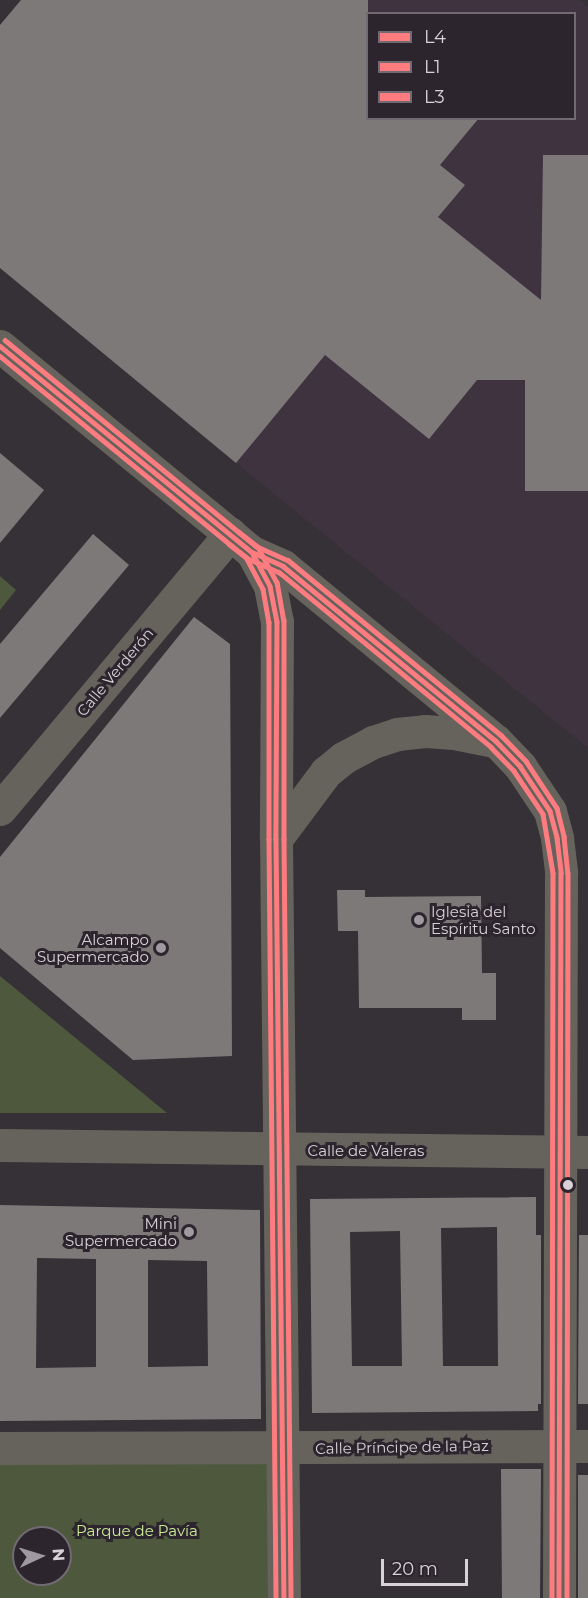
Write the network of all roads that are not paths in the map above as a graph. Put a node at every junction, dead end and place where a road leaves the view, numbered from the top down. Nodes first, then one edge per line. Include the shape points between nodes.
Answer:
1 (0, 346) edge
2 (241, 543) junction
3 (496, 741) junction
4 (0, 809) edge
5 (276, 839) junction
6 (0, 1145) edge
7 (279, 1149) junction
8 (574, 1152) edge
9 (574, 1446) edge
10 (0, 1448) edge
11 (282, 1449) junction
12 (284, 1598) edge
13 (559, 1598) edge

1 - 2 street
2 - 3 street via 283,566
2 - 4 street, Calle Verderón
2 - 5 street via 270,586 277,621
3 - 5 street via 425,731 373,742 326,772
3 - 8 street via 536,787 550,811 557,838
5 - 7 street
6 - 7 street, Calle de Valeras
7 - 8 street, Calle de Valeras
7 - 11 street
8 - 9 street
9 - 11 street, Calle Príncipe de la Paz
9 - 13 street
10 - 11 street, Calle Príncipe de la Paz
11 - 12 street

